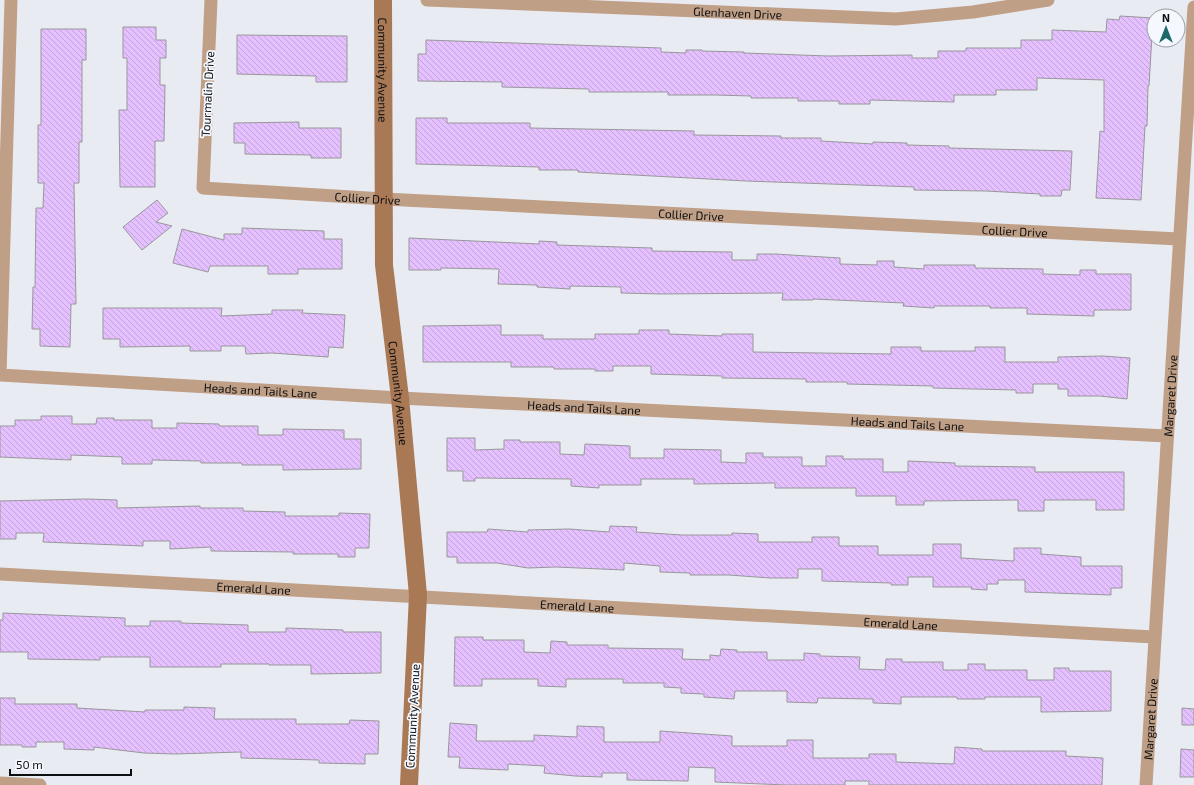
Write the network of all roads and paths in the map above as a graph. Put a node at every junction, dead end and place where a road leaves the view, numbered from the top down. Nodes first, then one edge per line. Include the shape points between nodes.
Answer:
1 (11, 0) edge
2 (211, 0) edge
3 (383, 0) edge
4 (427, 0) edge
5 (1048, 0) edge
6 (1194, 7) edge
7 (203, 188) joint
8 (384, 199) junction
9 (1179, 239) junction
10 (0, 375) edge
11 (400, 398) junction
12 (1167, 436) junction
13 (0, 574) edge
14 (418, 595) junction
15 (1154, 637) junction
16 (0, 783) edge
17 (40, 785) edge
18 (409, 785) edge
19 (1146, 785) edge

1 - 10 street
2 - 7 street, Tourmalin Drive
3 - 8 street, Community Avenue
4 - 5 street, Glenhaven Drive via 896,20 973,12
6 - 9 street, Margaret Drive
7 - 8 street, Collier Drive
8 - 9 street, Collier Drive
8 - 11 street, Community Avenue via 384,265
9 - 12 street, Margaret Drive
10 - 11 street, Heads and Tails Lane
11 - 12 street, Heads and Tails Lane
11 - 14 street, Community Avenue
12 - 15 street, Margaret Drive
13 - 14 street, Emerald Lane
14 - 15 street, Emerald Lane
14 - 18 street, Community Avenue
15 - 19 street, Margaret Drive
16 - 17 street

